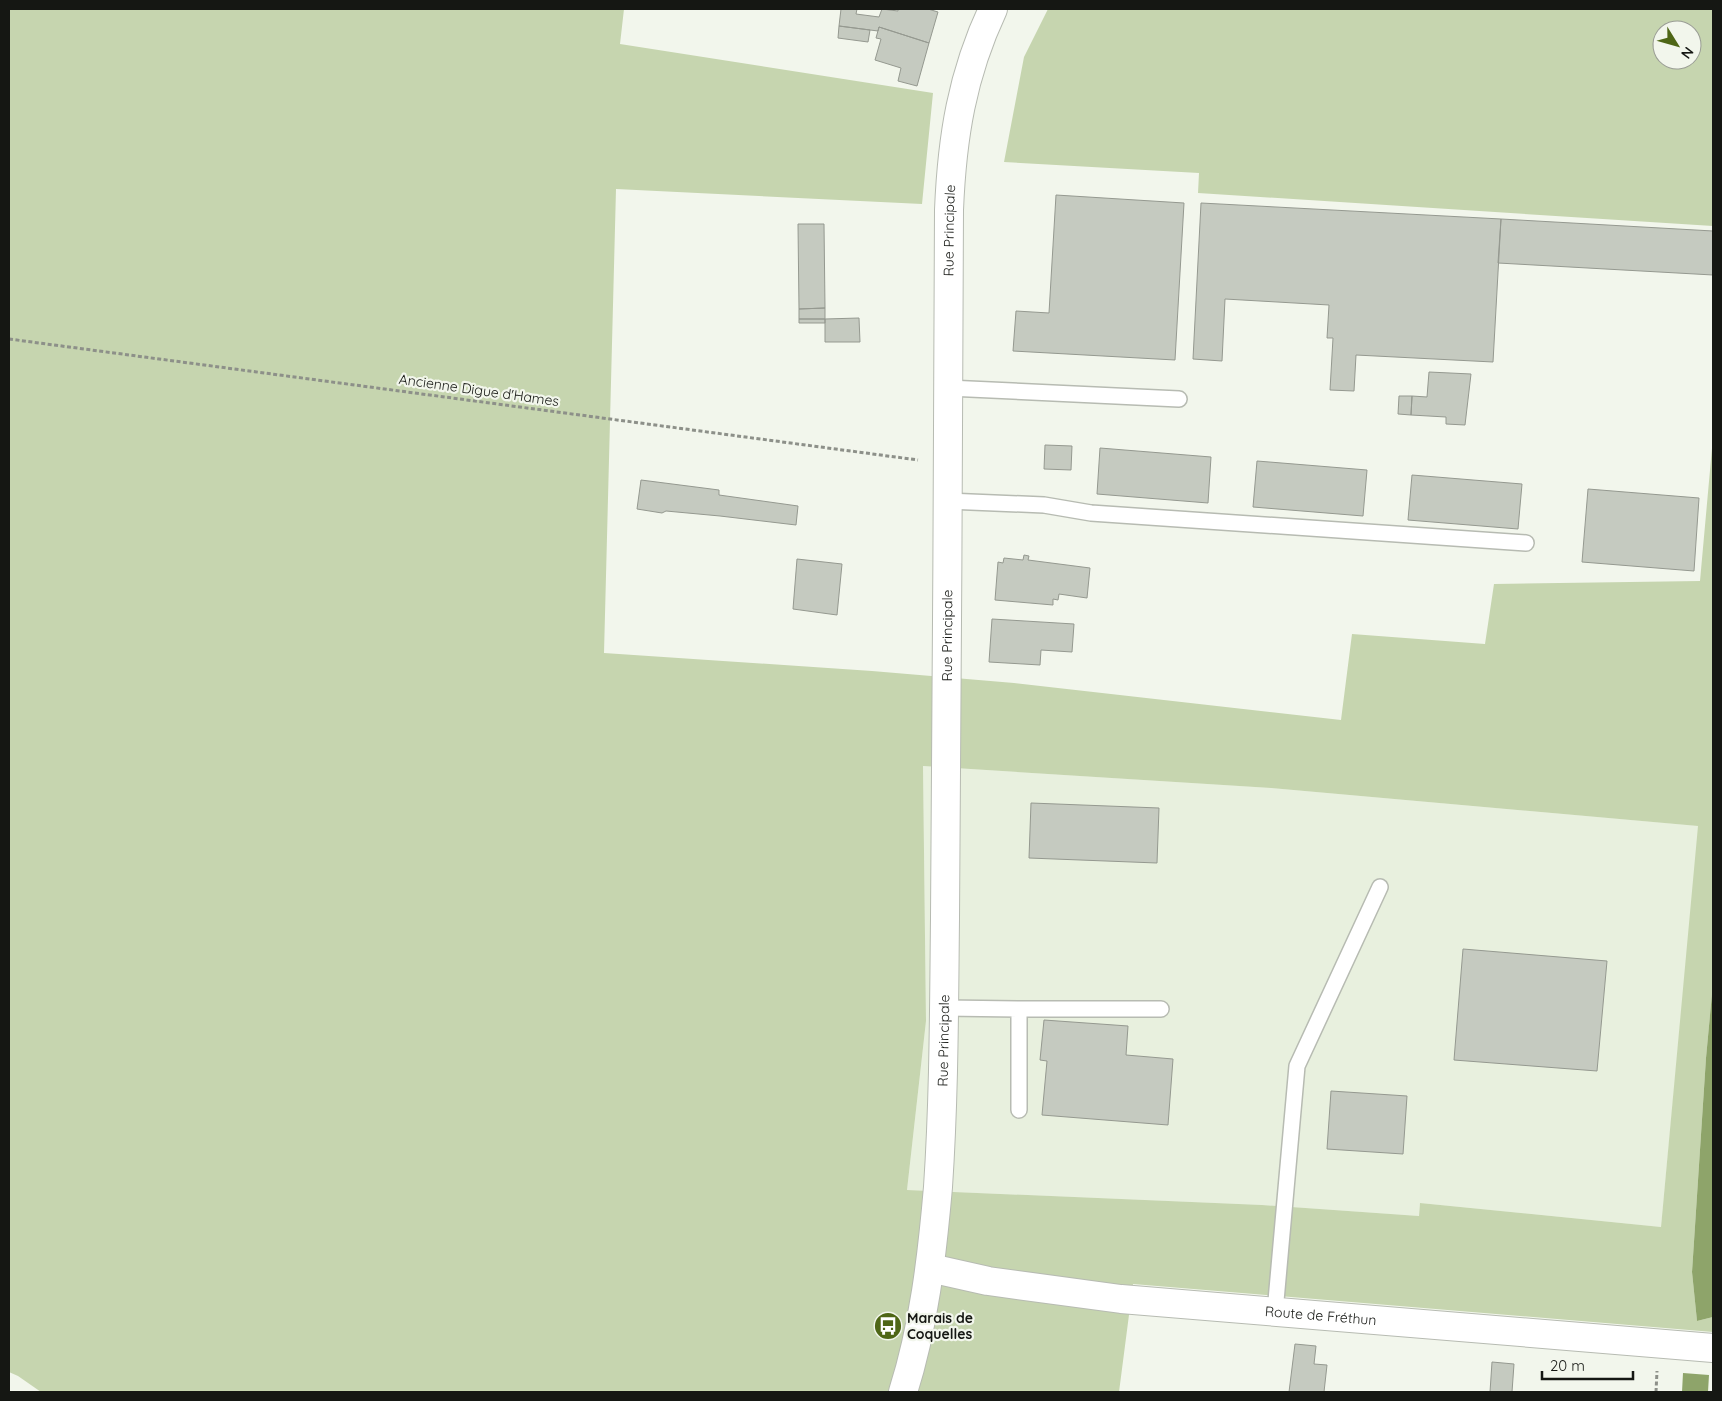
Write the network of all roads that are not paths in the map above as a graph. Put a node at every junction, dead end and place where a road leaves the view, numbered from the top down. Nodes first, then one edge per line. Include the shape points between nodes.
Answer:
1 (994, 9) edge
2 (948, 388) junction
3 (1179, 398) dead end
4 (947, 501) junction
5 (1526, 543) dead end
6 (1380, 886) dead end
7 (945, 1008) junction
8 (1019, 1009) junction
9 (1161, 1009) dead end
10 (1019, 1110) dead end
11 (930, 1268) junction
12 (1275, 1312) junction
13 (1713, 1348) edge
14 (903, 1392) edge

1 - 2 street, Rue Principale via 966,83 953,144 949,210
2 - 3 lane
2 - 4 street, Rue Principale
4 - 5 lane via 1044,505 1091,513
4 - 7 street, Rue Principale
6 - 12 lane via 1297,1066
7 - 8 lane
7 - 11 street, Rue Principale via 942,1124
8 - 9 lane
8 - 10 lane
11 - 12 street, Route de Fréthun via 996,1282 1106,1297
11 - 14 street, Rue Principale via 922,1318
12 - 13 street, Route de Fréthun

